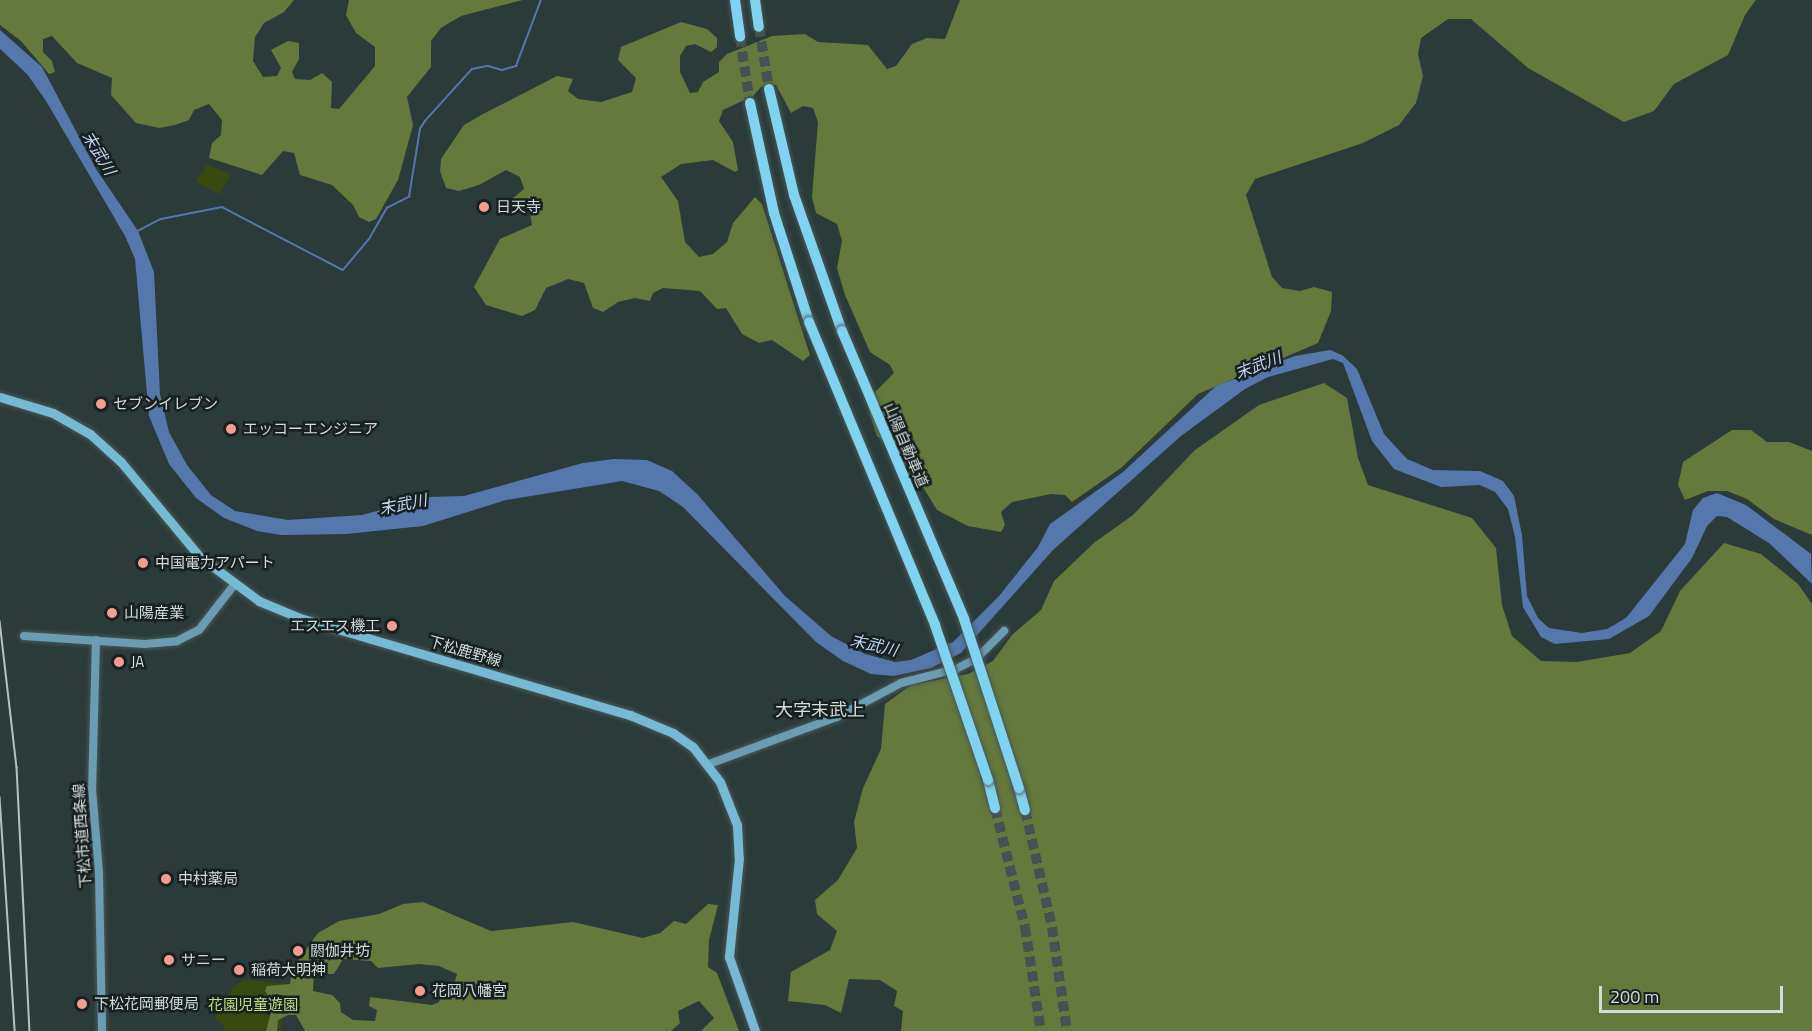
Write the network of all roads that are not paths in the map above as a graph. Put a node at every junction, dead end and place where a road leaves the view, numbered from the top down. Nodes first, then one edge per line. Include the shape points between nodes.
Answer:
1 (735, 0) edge
2 (755, 0) edge
3 (759, 27) tunnel mouth
4 (740, 37) tunnel mouth
5 (769, 89) tunnel mouth
6 (750, 103) tunnel mouth
7 (0, 397) edge
8 (234, 585) junction
9 (1004, 631) dead end
10 (24, 636) dead end
11 (96, 640) junction
12 (709, 764) junction
13 (995, 808) tunnel mouth
14 (1025, 810) tunnel mouth
15 (102, 1031) edge
16 (755, 1031) edge

1 - 4 highway
2 - 3 highway
5 - 14 highway, 山陽自動車道, bridge via 794,195 842,331 964,619
6 - 13 highway, bridge via 774,213 809,322 934,625
7 - 8 main road, 下松鹿野線 via 53,413 90,434 121,462 189,545
8 - 11 street via 199,630 177,641 145,644
8 - 12 main road, 下松鹿野線 via 300,618 630,715 673,733
9 - 12 street via 976,659 956,669 901,682 837,717
10 - 11 street
11 - 15 street, 下松市道西条線 via 92,789 99,873
12 - 16 main road, 下松鹿野線 via 737,825 739,858 729,957

